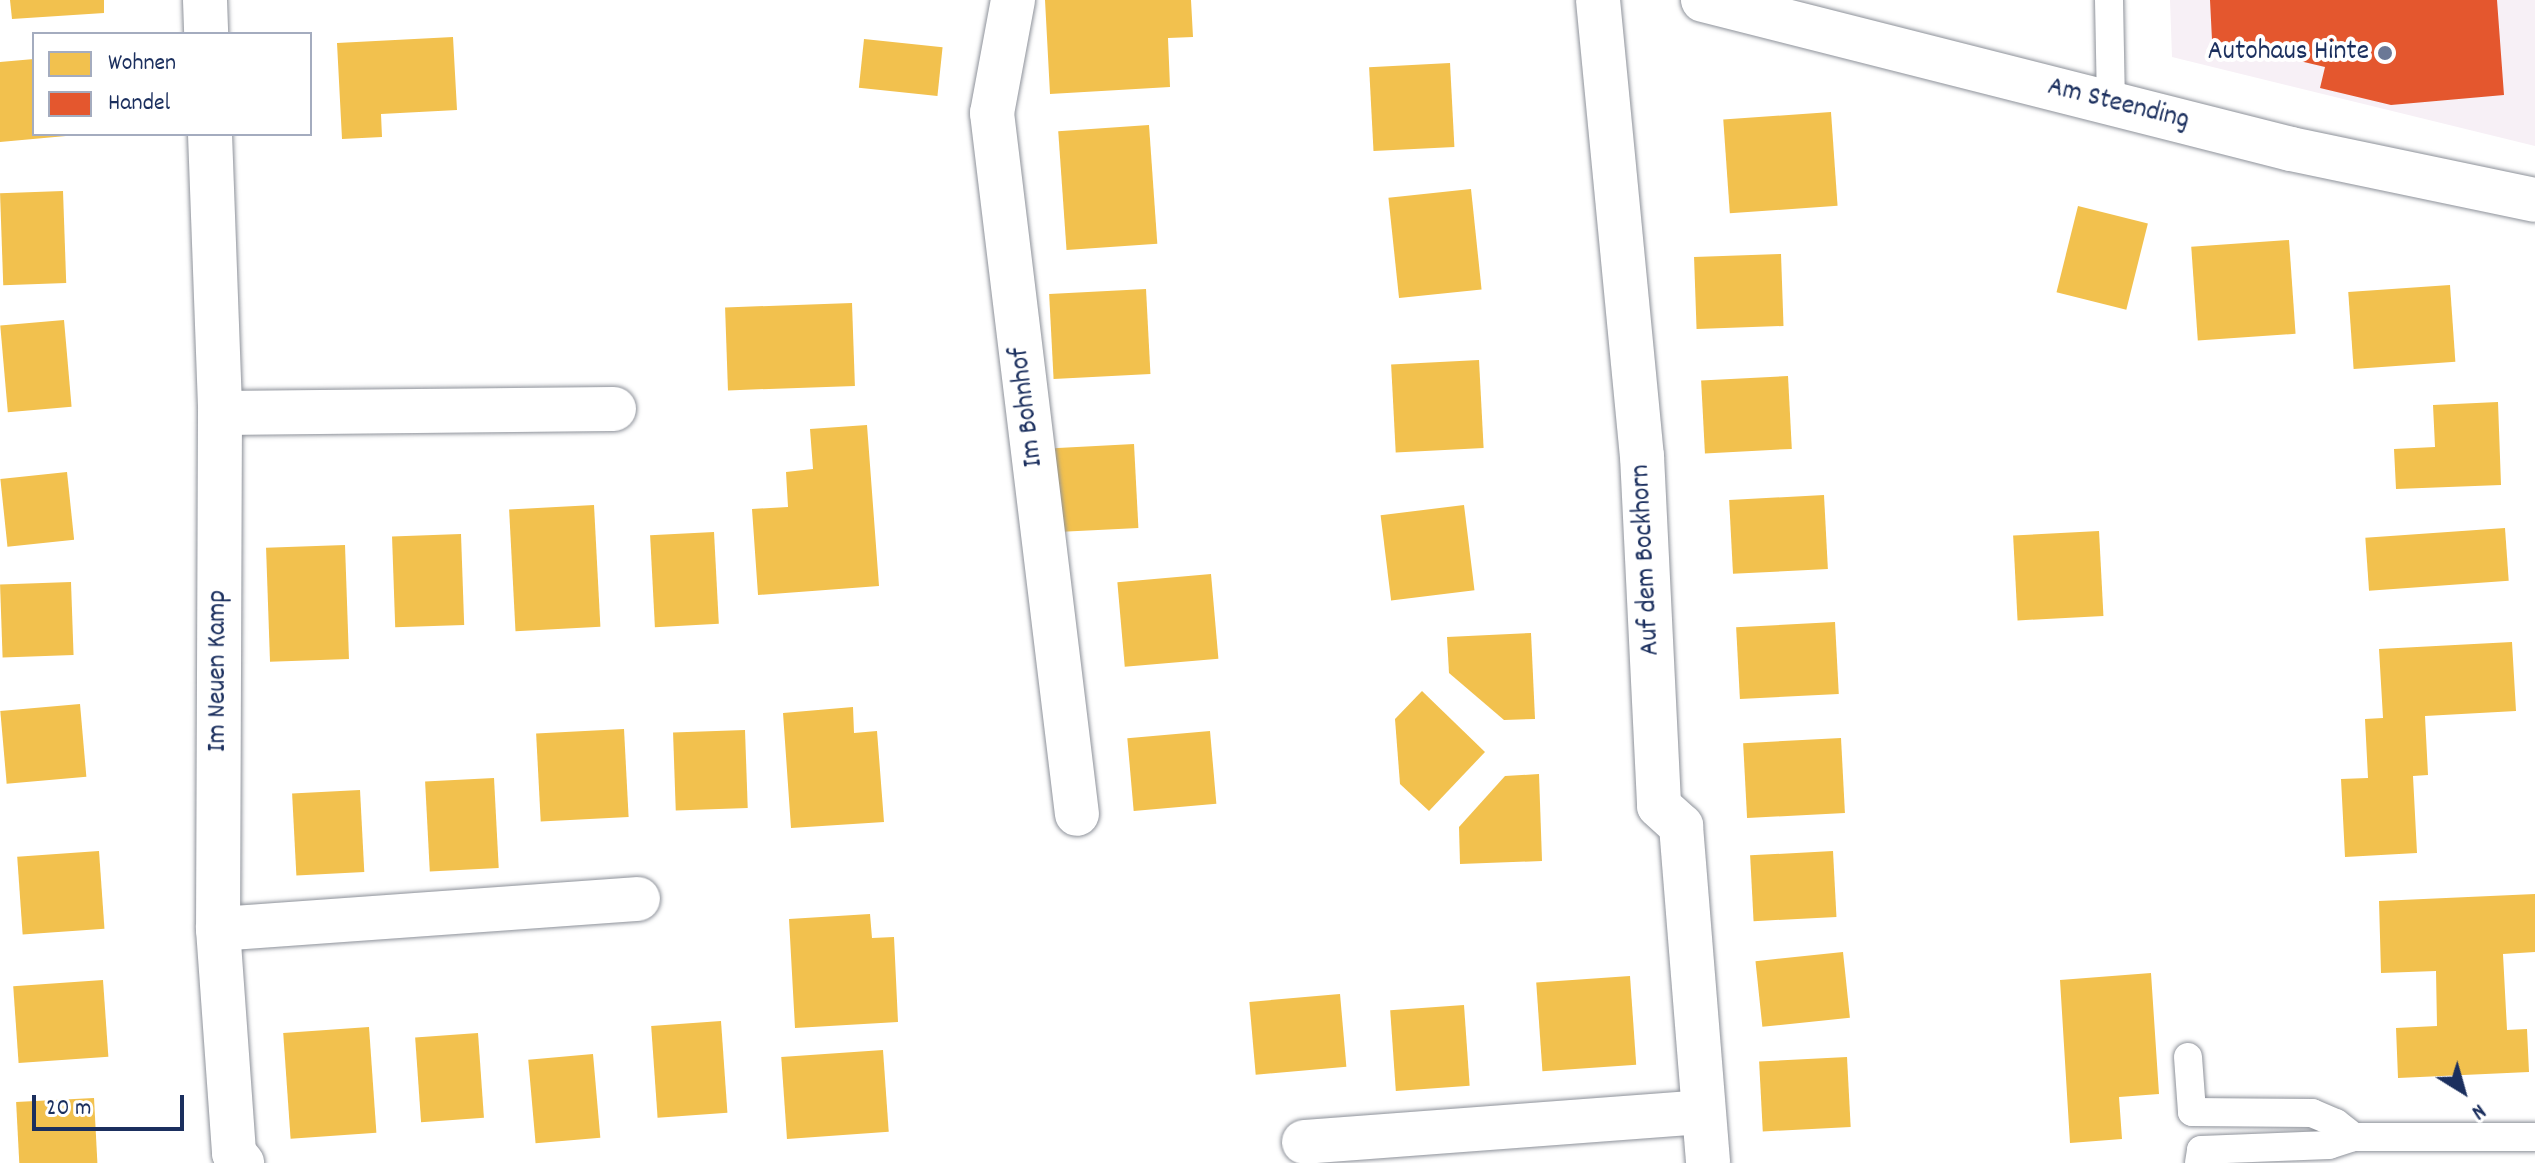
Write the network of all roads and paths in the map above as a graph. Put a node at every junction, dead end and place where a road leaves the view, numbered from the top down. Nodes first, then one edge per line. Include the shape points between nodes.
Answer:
1 (205, 0) edge
2 (1013, 0) edge
3 (1598, 0) edge
4 (1703, 0) edge
5 (2109, 0) edge
6 (206, 32) edge
7 (2111, 103) junction
8 (210, 136) edge
9 (2535, 200) edge
10 (614, 409) dead end
11 (220, 413) junction
12 (1077, 814) dead end
13 (638, 899) dead end
14 (218, 929) junction
15 (2188, 1057) dead end
16 (1703, 1112) junction
17 (2354, 1137) junction
18 (2535, 1137) edge
19 (1304, 1142) dead end
20 (242, 1163) edge
21 (1708, 1163) edge
22 (2199, 1163) edge

1 - 6 street
2 - 12 street, Im Bohnhof via 992,113
3 - 16 street, Auf dem Bockhorn via 1642,456 1659,806 1681,826
4 - 7 street, Am Steending
5 - 7 lane
7 - 9 street, Am Steending via 2291,149
8 - 11 street, Im Neuen Kamp
10 - 11 street
11 - 14 street, Im Neuen Kamp
13 - 14 street
14 - 20 street, Im Neuen Kamp via 234,1153
15 - 17 lane via 2192,1112 2312,1113
16 - 19 street
16 - 21 street, Auf dem Bockhorn
17 - 18 lane
17 - 22 lane via 2329,1145 2201,1150

